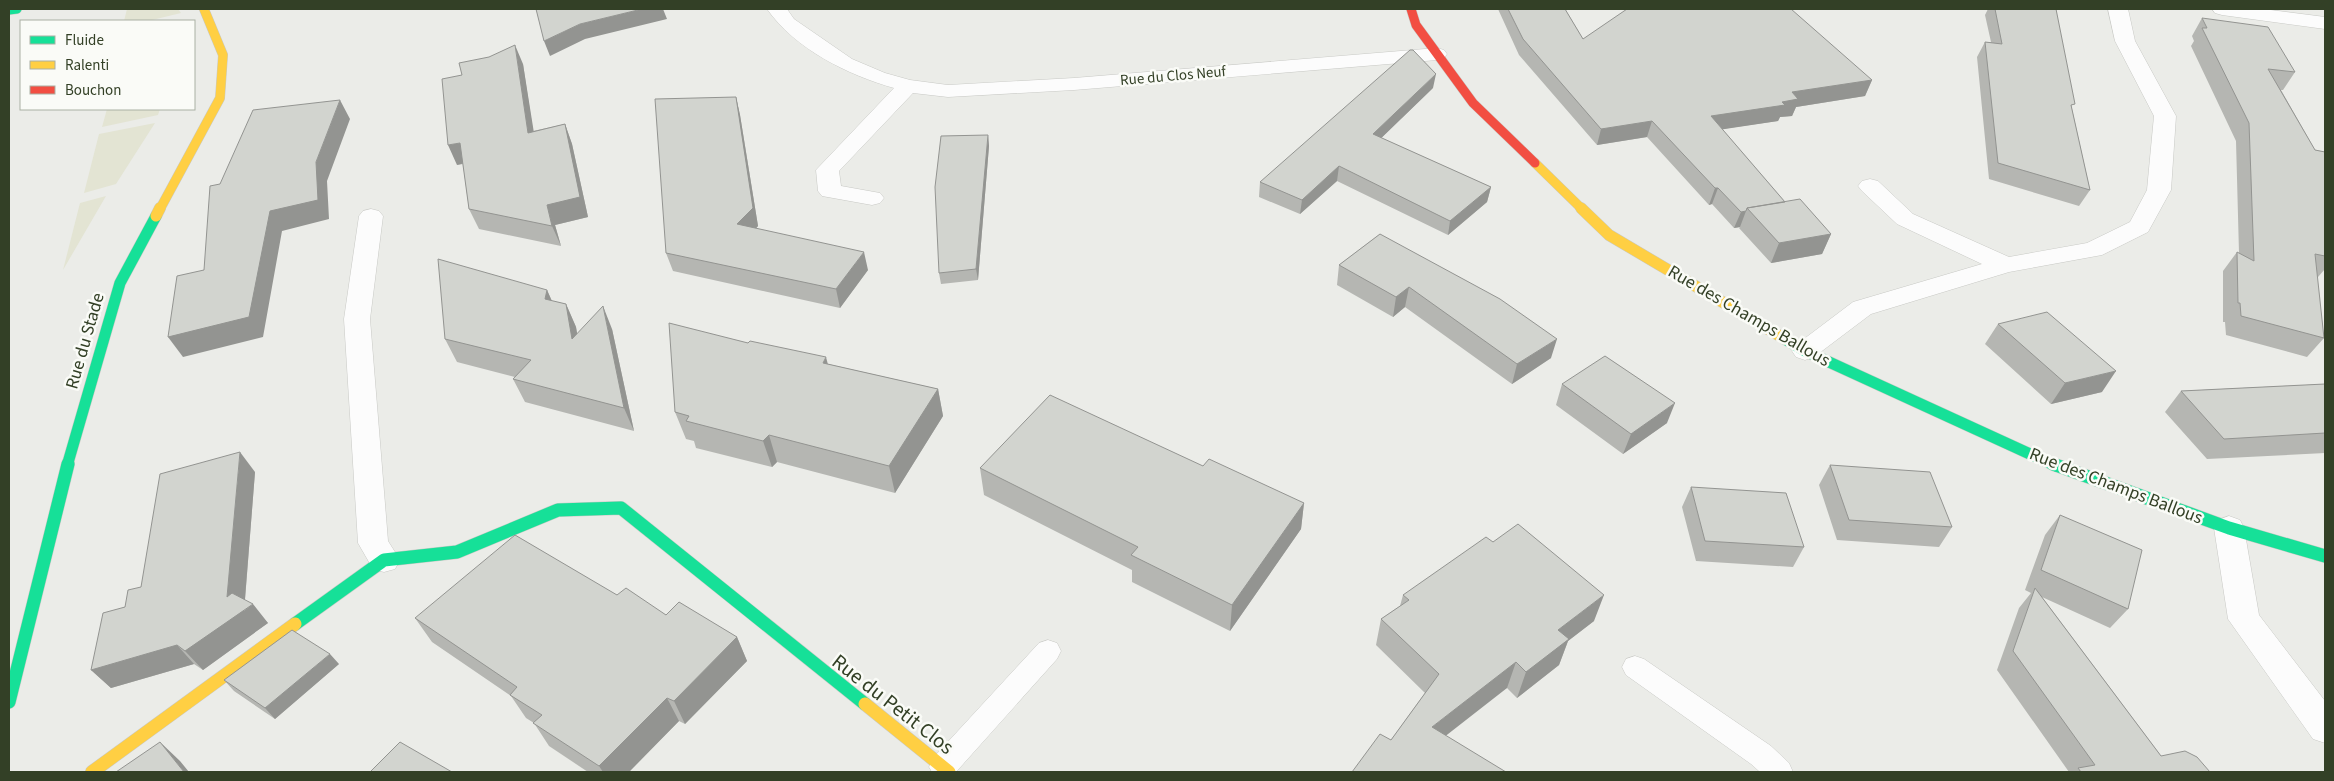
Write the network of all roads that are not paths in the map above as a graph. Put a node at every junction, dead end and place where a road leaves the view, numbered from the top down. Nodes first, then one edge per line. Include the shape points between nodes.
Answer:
1 (17, 9) edge
2 (204, 9) edge
3 (777, 9) edge
4 (1411, 9) edge
5 (2118, 9) edge
6 (2222, 9) edge
7 (9, 10) edge
8 (2325, 23) edge
9 (1437, 54) junction
10 (908, 86) junction
11 (1870, 186) dead end
12 (872, 198) dead end
13 (371, 216) dead end
14 (2006, 265) junction
15 (1805, 351) junction
16 (2228, 528) junction
17 (2325, 556) edge
18 (384, 560) junction
19 (1048, 651) dead end
20 (1635, 667) dead end
21 (9, 702) edge
22 (2325, 728) edge
23 (946, 770) edge
24 (92, 772) edge
25 (1779, 772) edge

1 - 7 street
2 - 21 street, Rue du Stade via 223,55 220,98 120,283 59,494
3 - 10 street, Rue du Clos Neuf via 787,23 845,63
4 - 9 street, Rue des Champs Ballous via 1416,25
5 - 14 street via 2124,41 2165,116 2159,190 2140,227 2093,250
6 - 8 street
9 - 10 street, Rue du Clos Neuf via 1064,84 948,91
9 - 15 street, Rue des Champs Ballous via 1473,103 1609,235
10 - 12 street via 827,170 830,191
11 - 14 street via 1905,220
13 - 18 street via 356,319 373,543
14 - 15 street via 1862,308
15 - 16 street, Rue des Champs Ballous via 2070,472
16 - 17 street, Rue des Champs Ballous
16 - 22 street via 2244,620
18 - 23 street, Rue du Petit Clos via 457,552 558,510 621,508
18 - 24 street
19 - 23 lane
20 - 25 lane via 1761,754

